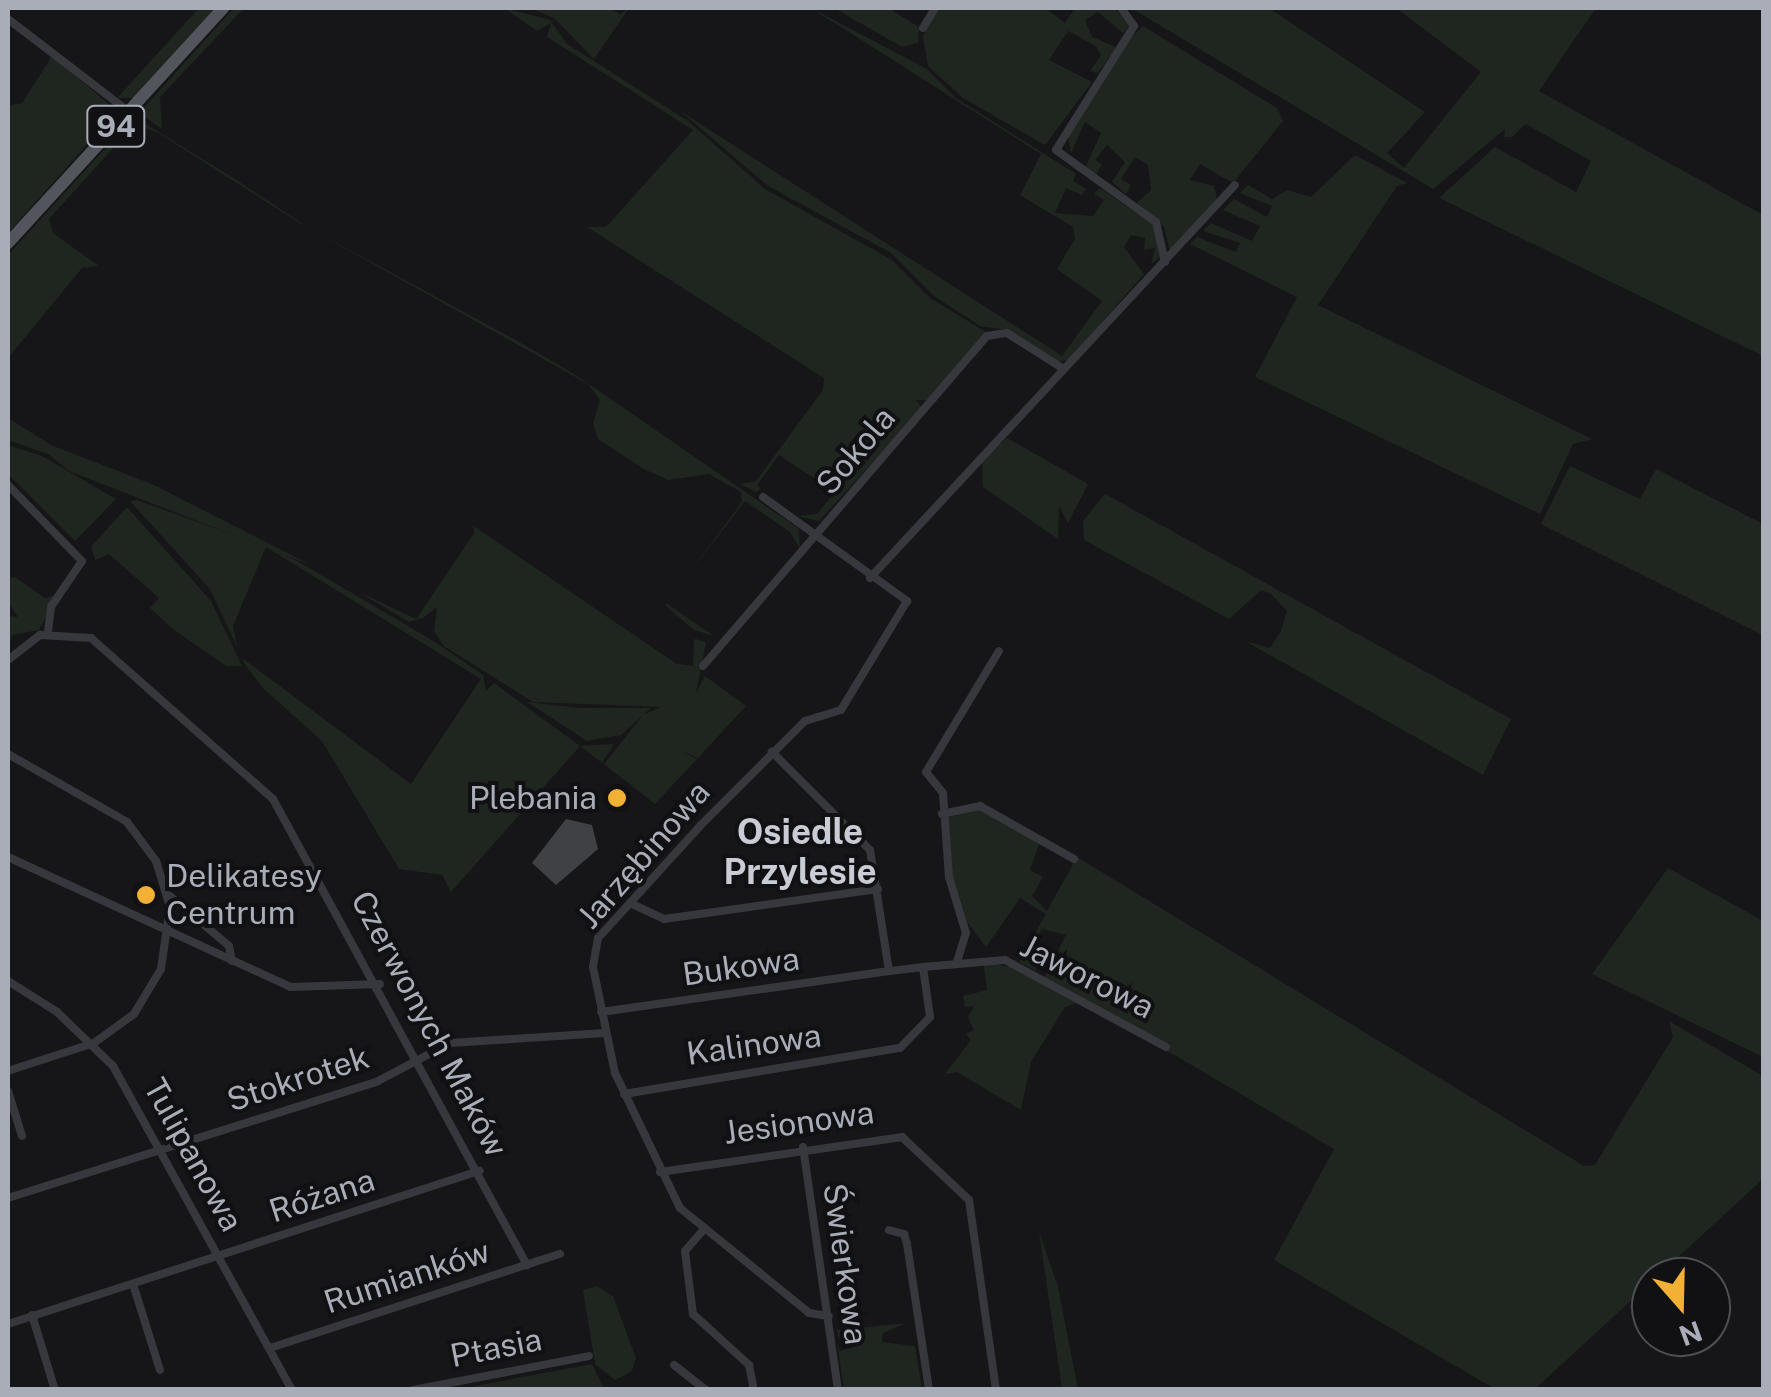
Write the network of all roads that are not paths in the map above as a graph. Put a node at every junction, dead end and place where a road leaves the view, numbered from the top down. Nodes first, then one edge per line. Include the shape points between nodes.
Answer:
1 (224, 8) edge
2 (935, 8) edge
3 (1121, 8) edge
4 (8, 18) edge
5 (923, 28) dead end
6 (128, 111) junction
7 (1235, 185) dead end
8 (8, 244) edge
9 (1164, 265) junction
10 (1066, 368) junction
11 (8, 485) edge
12 (763, 497) dead end
13 (814, 539) junction
14 (870, 578) junction
15 (48, 633) junction
16 (999, 651) dead end
17 (8, 660) edge
18 (703, 666) dead end
19 (772, 752) junction
20 (8, 754) edge
21 (942, 814) junction
22 (8, 857) edge
23 (1074, 859) dead end
24 (878, 889) junction
25 (170, 896) junction
26 (630, 903) junction
27 (168, 930) junction
28 (232, 960) junction
29 (957, 962) junction
30 (924, 967) junction
31 (889, 971) junction
32 (8, 982) edge
33 (380, 984) junction
34 (601, 1012) junction
35 (605, 1034) junction
36 (94, 1043) junction
37 (1166, 1046) dead end
38 (419, 1060) junction
39 (8, 1071) edge
40 (8, 1092) edge
41 (624, 1094) junction
42 (22, 1136) dead end
43 (802, 1146) junction
44 (161, 1148) junction
45 (480, 1170) junction
46 (660, 1172) junction
47 (8, 1198) edge
48 (705, 1228) junction
49 (889, 1230) dead end
50 (560, 1254) dead end
51 (221, 1256) junction
52 (528, 1265) junction
53 (134, 1284) junction
54 (32, 1315) junction
55 (829, 1316) junction
56 (8, 1324) edge
57 (270, 1348) junction
58 (589, 1356) dead end
59 (674, 1365) dead end
60 (160, 1370) dead end
61 (462, 1385) edge
62 (55, 1390) edge
63 (292, 1390) edge
64 (412, 1390) edge
65 (706, 1390) edge
66 (754, 1390) edge
67 (838, 1390) edge
68 (929, 1390) edge
69 (996, 1390) edge

1 - 6 main road, 94
2 - 5 street
3 - 9 street via 1133,18 1056,150 1156,222 1166,243
4 - 6 street
6 - 8 main road, 94
7 - 9 street
9 - 10 street
10 - 13 street, Sokola via 1012,335 990,334
10 - 14 street
11 - 15 street via 82,562 51,607
12 - 13 street
13 - 14 street
13 - 18 street, Sokola
14 - 19 street, Jarzębinowa via 907,601 841,710 805,720
15 - 17 street
15 - 33 street, Czerwonych Maków via 91,638 273,799
16 - 21 street via 926,772 943,792
19 - 24 street via 870,850
19 - 26 street, Jarzębinowa
20 - 25 street via 127,822
21 - 23 street via 986,808
21 - 29 street via 966,934
22 - 27 street
24 - 26 street via 664,919
24 - 31 street
25 - 27 street
25 - 28 street via 229,946
26 - 34 street, Jarzębinowa via 593,951
27 - 28 street
27 - 36 street via 146,998
28 - 33 street via 298,989
29 - 30 street, Jaworowa
29 - 37 street, Jaworowa via 1010,962
30 - 31 street, Bukowa
30 - 41 street, Kalinowa via 930,1017 913,1043
31 - 34 street, Bukowa
32 - 36 street, Tulipanowa
33 - 38 street, Czerwonych Maków
34 - 35 street, Jarzębinowa
35 - 38 street, Stokrotek via 450,1044
35 - 41 street, Jarzębinowa
36 - 39 street
36 - 44 street, Tulipanowa
38 - 44 street, Stokrotek
38 - 45 street, Czerwonych Maków
40 - 42 street
41 - 46 street, Jarzębinowa
43 - 46 street, Jesionowa
43 - 55 street, Świerkowa
43 - 69 street, Jesionowa via 902,1137 964,1186
44 - 47 street, Stokrotek
44 - 51 street, Tulipanowa
45 - 51 street, Różana
45 - 52 street, Czerwonych Maków
46 - 48 street, Jarzębinowa via 680,1208
48 - 55 street, Jarzębinowa via 809,1312
48 - 66 street via 685,1251 692,1314 748,1365
49 - 68 street via 904,1234 907,1244
50 - 52 street, Rumianków
51 - 53 street, Różana
51 - 57 street, Tulipanowa
52 - 57 street, Rumianków
53 - 54 street, Różana
53 - 60 street
54 - 56 street, Różana
54 - 62 street
55 - 67 street, Świerkowa
57 - 63 street, Tulipanowa
58 - 61 street, Ptasia
59 - 65 street
61 - 64 street, Ptasia

